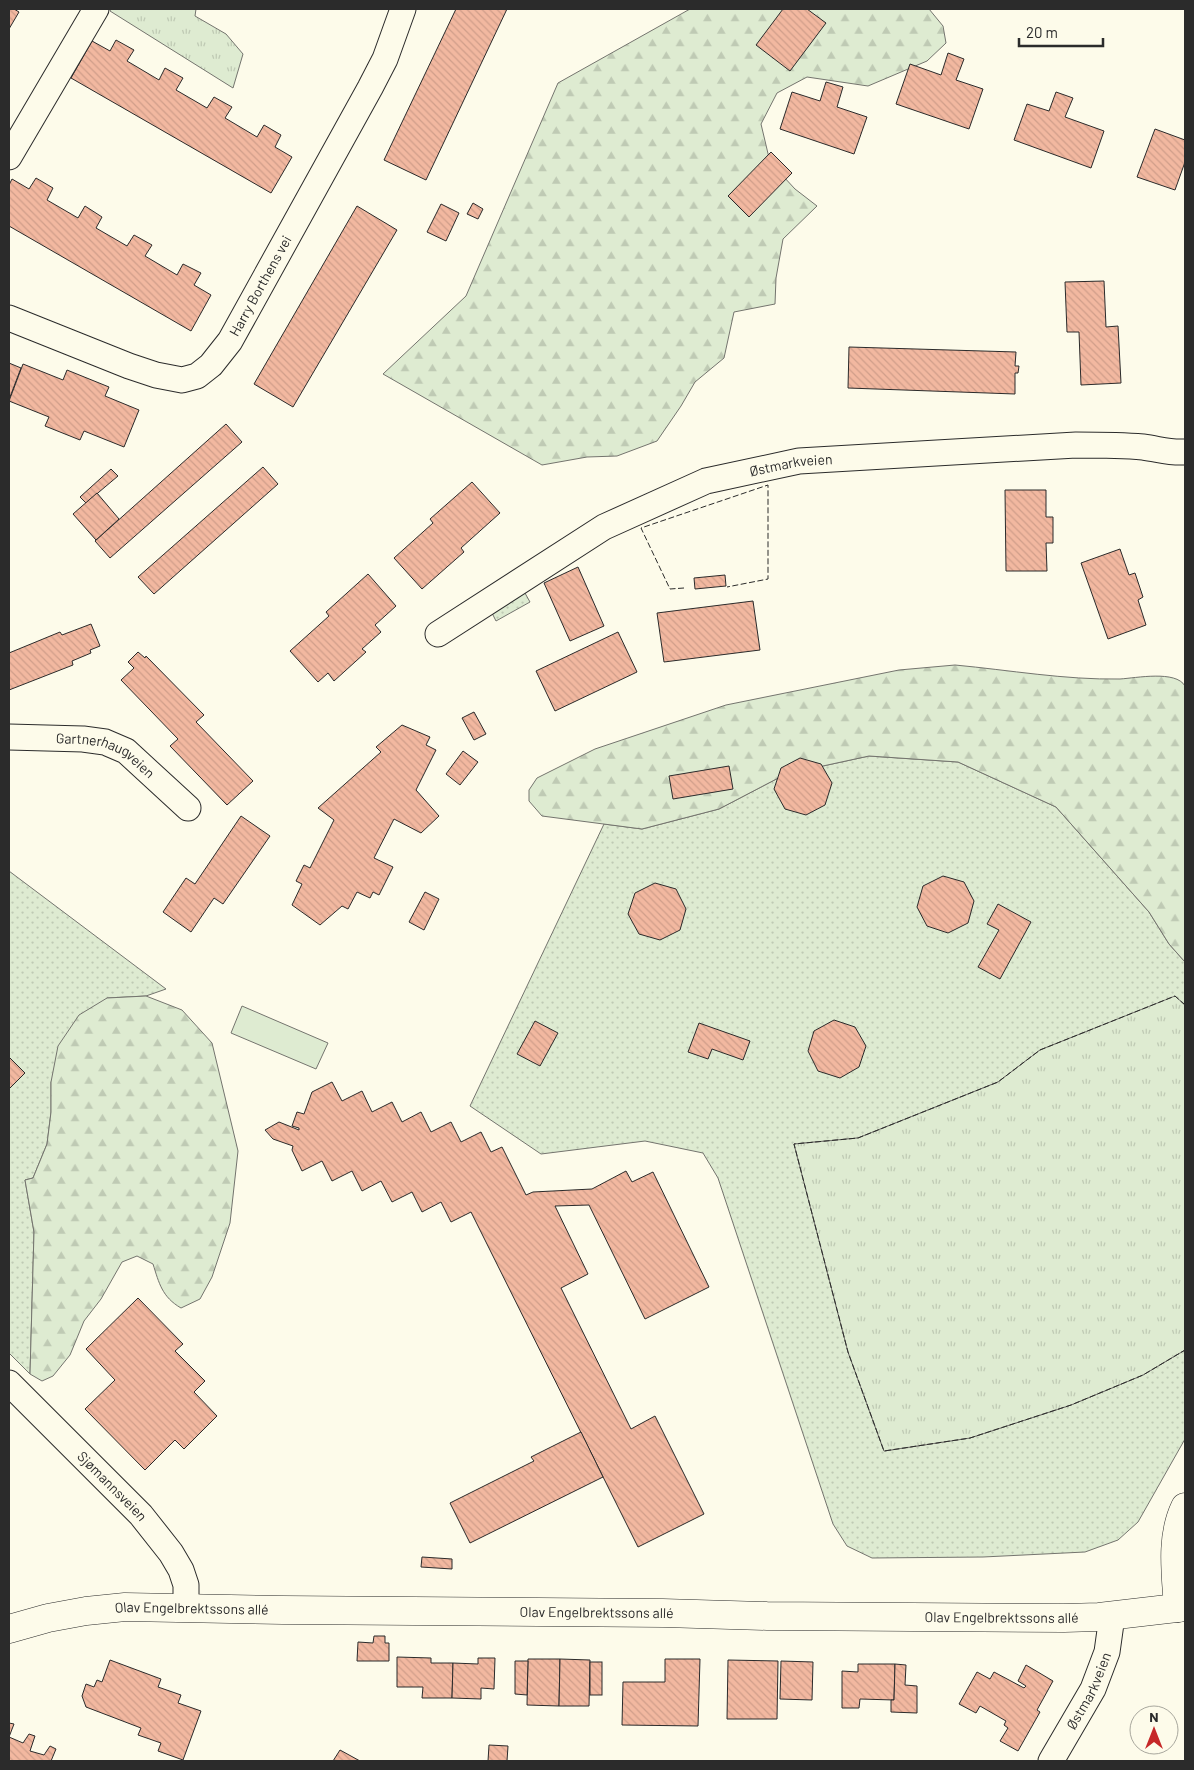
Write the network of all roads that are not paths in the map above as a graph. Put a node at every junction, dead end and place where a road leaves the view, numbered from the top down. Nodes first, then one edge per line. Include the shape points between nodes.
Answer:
1 (96, 9) edge
2 (403, 9) edge
3 (9, 157) edge
4 (9, 318) edge
5 (1185, 452) edge
6 (438, 634) dead end
7 (9, 737) edge
8 (188, 808) dead end
9 (9, 1383) edge
10 (1185, 1508) edge
11 (1182, 1607) edge
12 (186, 1608) junction
13 (1112, 1616) junction
14 (9, 1629) edge
15 (1051, 1761) edge

1 - 3 street
2 - 4 street, Harry Borthens vei via 370,88 230,341 211,365 197,376 182,380 156,375
5 - 6 street, Østmarkveien via 1118,444 1076,444 799,461 706,481 604,527
7 - 8 street, Gartnerhaugveien via 105,742 126,751
9 - 12 street, Sjømannsveien via 141,1516 171,1553 186,1585
10 - 11 street via 1180,1518 1175,1554
11 - 13 street, Olav Engelbrektssons allé
12 - 13 street, Olav Engelbrektssons allé via 796,1616
12 - 14 street, Olav Engelbrektssons allé via 125,1607 86,1611
13 - 15 street, Østmarkveien via 1107,1652 1093,1689

